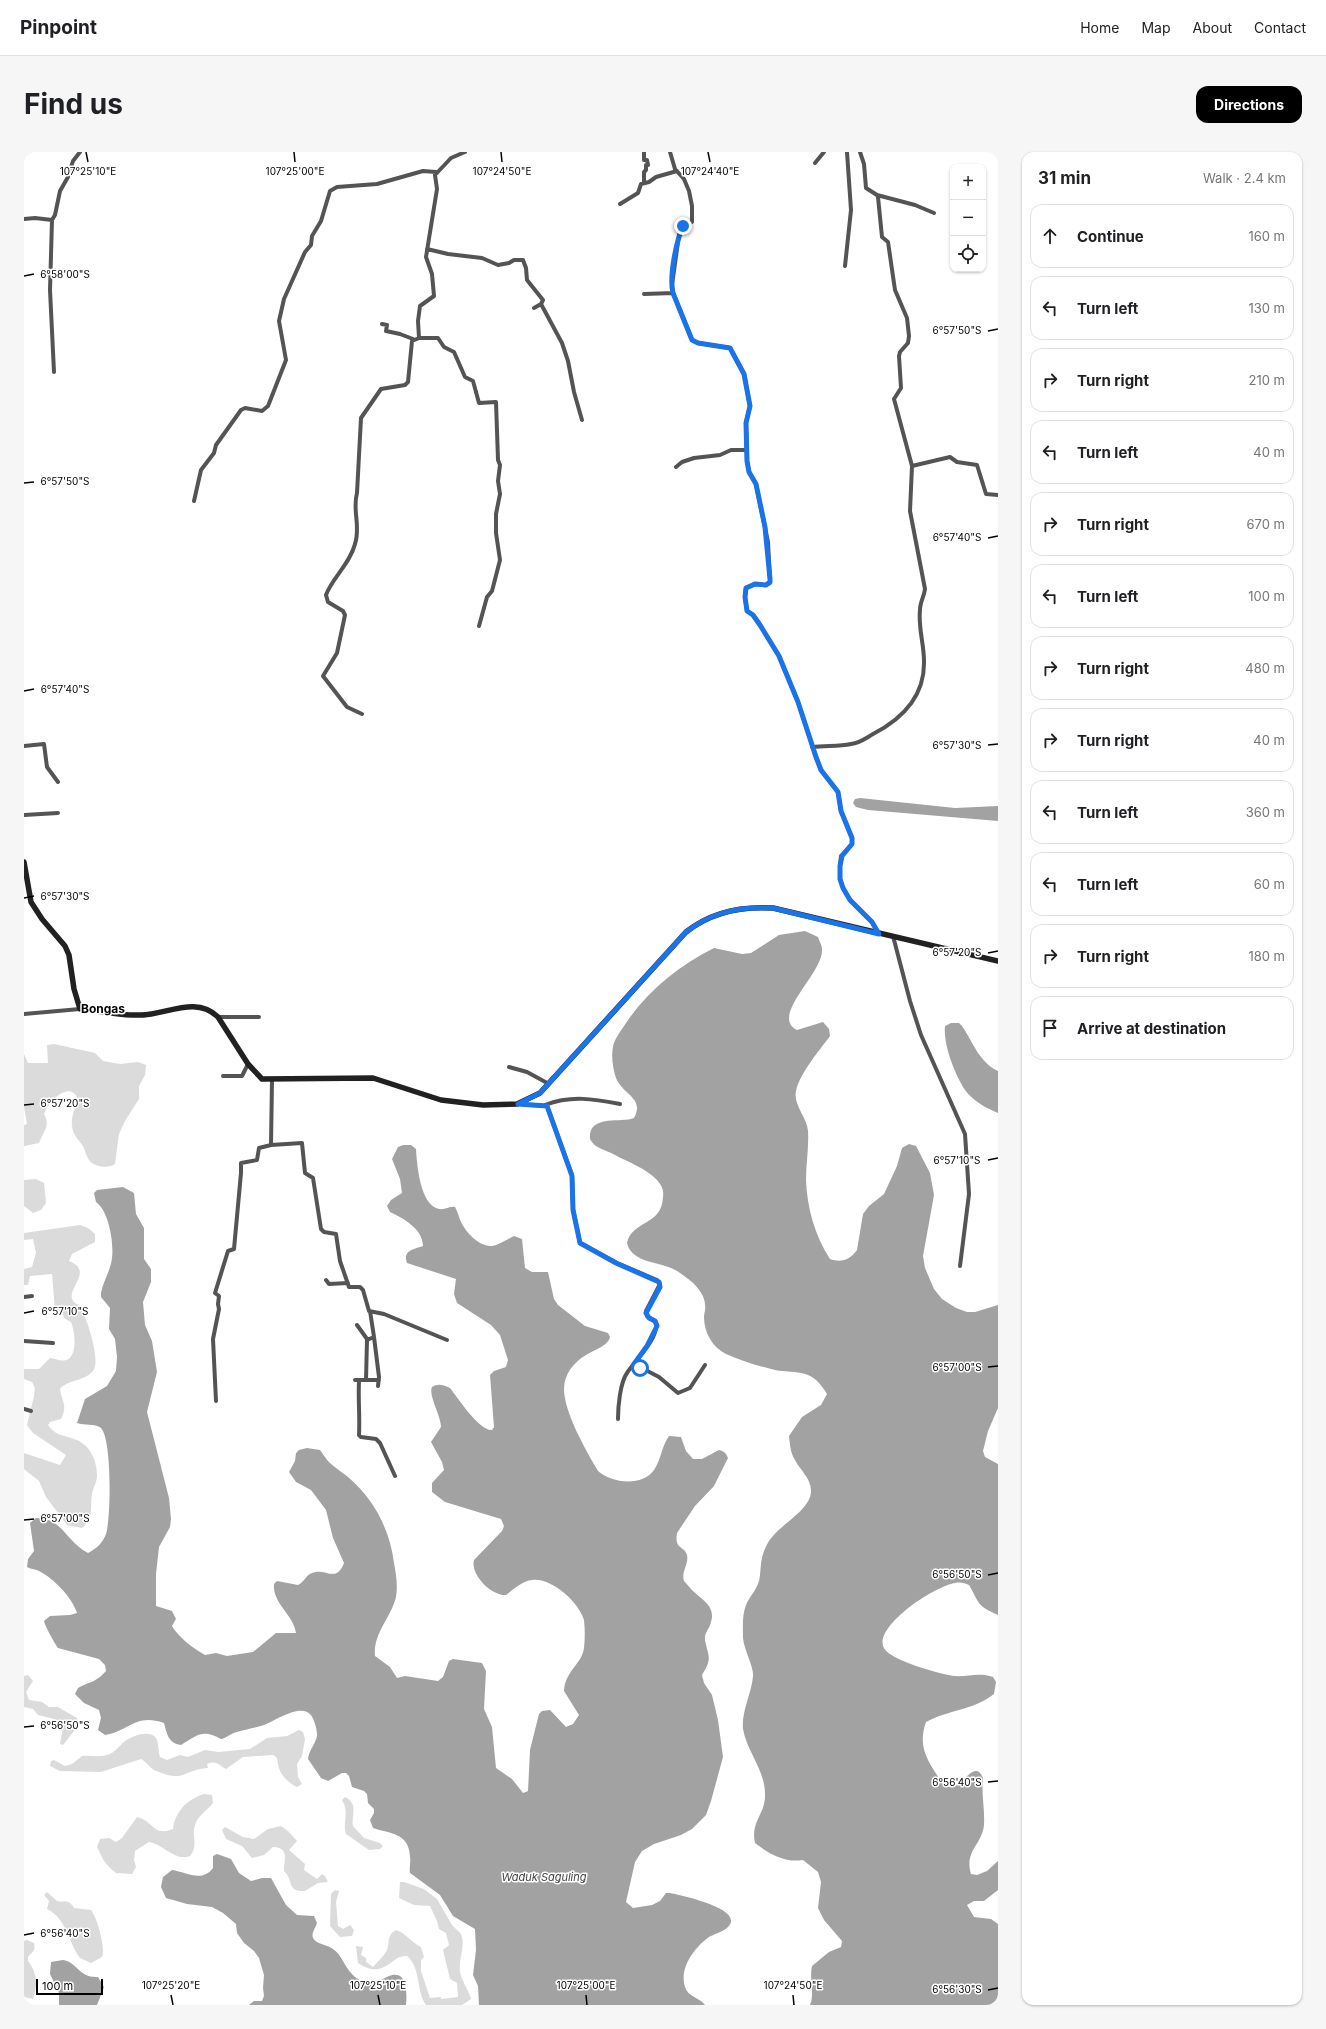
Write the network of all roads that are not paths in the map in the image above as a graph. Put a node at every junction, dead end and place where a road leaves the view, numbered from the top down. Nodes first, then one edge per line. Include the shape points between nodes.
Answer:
1 (80, 152) edge
2 (466, 152) edge
3 (644, 152) edge
4 (670, 152) edge
5 (824, 152) edge
6 (847, 152) edge
7 (860, 152) edge
8 (815, 163) dead end
9 (676, 171) junction
10 (436, 172) junction
11 (644, 183) junction
12 (877, 195) junction
13 (620, 204) dead end
14 (934, 213) dead end
15 (24, 219) edge
16 (52, 220) junction
17 (426, 249) junction
18 (845, 266) dead end
19 (673, 293) junction
20 (644, 294) dead end
21 (541, 304) junction
22 (534, 308) dead end
23 (382, 324) dead end
24 (419, 338) junction
25 (413, 340) junction
26 (54, 372) dead end
27 (582, 420) dead end
28 (746, 450) junction
29 (912, 466) junction
30 (676, 467) dead end
31 (998, 495) edge
32 (194, 501) dead end
33 (479, 626) dead end
34 (362, 714) dead end
35 (24, 746) edge
36 (812, 747) junction
37 (58, 782) dead end
38 (58, 813) dead end
39 (24, 815) edge
40 (24, 862) edge
41 (879, 934) junction
42 (893, 936) junction
43 (998, 961) edge
44 (80, 1009) junction
45 (24, 1014) edge
46 (218, 1017) junction
47 (259, 1017) dead end
48 (248, 1064) junction
49 (509, 1067) dead end
50 (224, 1076) dead end
51 (272, 1080) junction
52 (549, 1084) junction
53 (518, 1104) junction
54 (620, 1104) dead end
55 (546, 1105) junction
56 (271, 1146) junction
57 (960, 1266) dead end
58 (326, 1280) dead end
59 (348, 1283) junction
60 (32, 1296) dead end
61 (24, 1297) edge
62 (370, 1311) junction
63 (357, 1325) dead end
64 (374, 1337) junction
65 (367, 1339) junction
66 (447, 1340) dead end
67 (24, 1341) edge
68 (53, 1342) dead end
69 (634, 1364) junction
70 (705, 1366) dead end
71 (366, 1380) junction
72 (379, 1380) junction
73 (378, 1386) dead end
74 (216, 1401) dead end
75 (24, 1410) edge
76 (31, 1411) dead end
77 (618, 1419) dead end
78 (395, 1476) dead end

1 - 16 street via 73,161 60,191
2 - 10 street via 451,158
3 - 11 street via 644,160 647,160 648,165 644,172
4 - 9 street
5 - 8 street
6 - 18 street via 851,210
7 - 12 street via 866,188
9 - 11 street
9 - 19 street via 684,179 689,191 692,222 683,226 679,235 672,279
10 - 17 street via 436,197 431,234
10 - 32 street via 423,171 377,184 338,187 330,191 321,221 312,236 311,245 305,252 284,299 279,321 286,360 268,406 262,411 245,408 241,410 201,470
11 - 13 street via 639,185 638,193
12 - 14 street
12 - 29 street via 882,237 888,242 895,290 908,324 908,344 899,356 900,388 894,400
15 - 16 street
16 - 26 street via 50,290
17 - 21 street via 482,258 498,265 523,260 527,280 542,300
17 - 24 street via 434,296 420,306
19 - 20 street
19 - 28 street via 692,340 728,347 744,374 750,406 746,423
21 - 22 street
21 - 27 street via 568,360
23 - 25 street via 387,325 386,331
24 - 25 street
24 - 33 street via 438,338 447,349 453,351 465,377 473,381 479,403 496,402 498,460 501,468 496,514 500,560
25 - 34 street via 408,382 381,388 361,418 357,493 354,503 358,517 358,534 348,560 326,595 330,604 343,611 345,615 337,653 323,676 347,707
28 - 30 street via 731,450 720,455 694,458
28 - 36 street via 749,472 756,484 765,527 770,579 766,585 755,584 746,588 746,609 773,643 785,668
29 - 31 street via 950,457 957,462 977,465 986,494
29 - 36 street via 910,511 924,589 920,609 924,665 916,698 892,724 861,741
35 - 37 street via 44,744 46,767
36 - 41 street via 821,770 838,792 841,811 852,838 852,844 842,856 840,879 850,900 872,922
38 - 39 street
40 - 44 main road via 31,902 69,954
41 - 42 main road
41 - 52 main road via 773,908 760,907 723,912 704,920 686,932
42 - 43 main road
42 - 57 street via 921,1035 965,1134 969,1198
44 - 45 street
44 - 46 main road via 142,1015 180,1007 193,1007
46 - 47 street
46 - 48 main road
48 - 50 street via 242,1076
48 - 51 main road via 259,1078
49 - 52 street via 527,1072
51 - 53 main road via 373,1078 448,1102
51 - 56 street
52 - 53 main road via 540,1093
53 - 55 street
54 - 55 street via 576,1098
55 - 69 street via 572,1176 573,1210 580,1243 616,1263 657,1280 660,1284 646,1313 656,1322 656,1328
56 - 59 street via 302,1143 305,1173 313,1178 321,1229 336,1234 340,1261
56 - 74 street via 259,1148 256,1160 241,1163 234,1249 228,1250 215,1293 219,1296 213,1339
58 - 59 street via 329,1284
59 - 62 street via 350,1287 362,1288
60 - 61 street
62 - 64 street
62 - 66 street via 384,1314
63 - 65 street
64 - 65 street
64 - 72 street
65 - 71 street
67 - 68 street
69 - 70 street via 660,1377 678,1393 690,1388
69 - 77 street via 626,1375 618,1407
71 - 72 street
71 - 78 street via 357,1380 360,1407 359,1435 376,1439 380,1443
72 - 73 street
75 - 76 street

